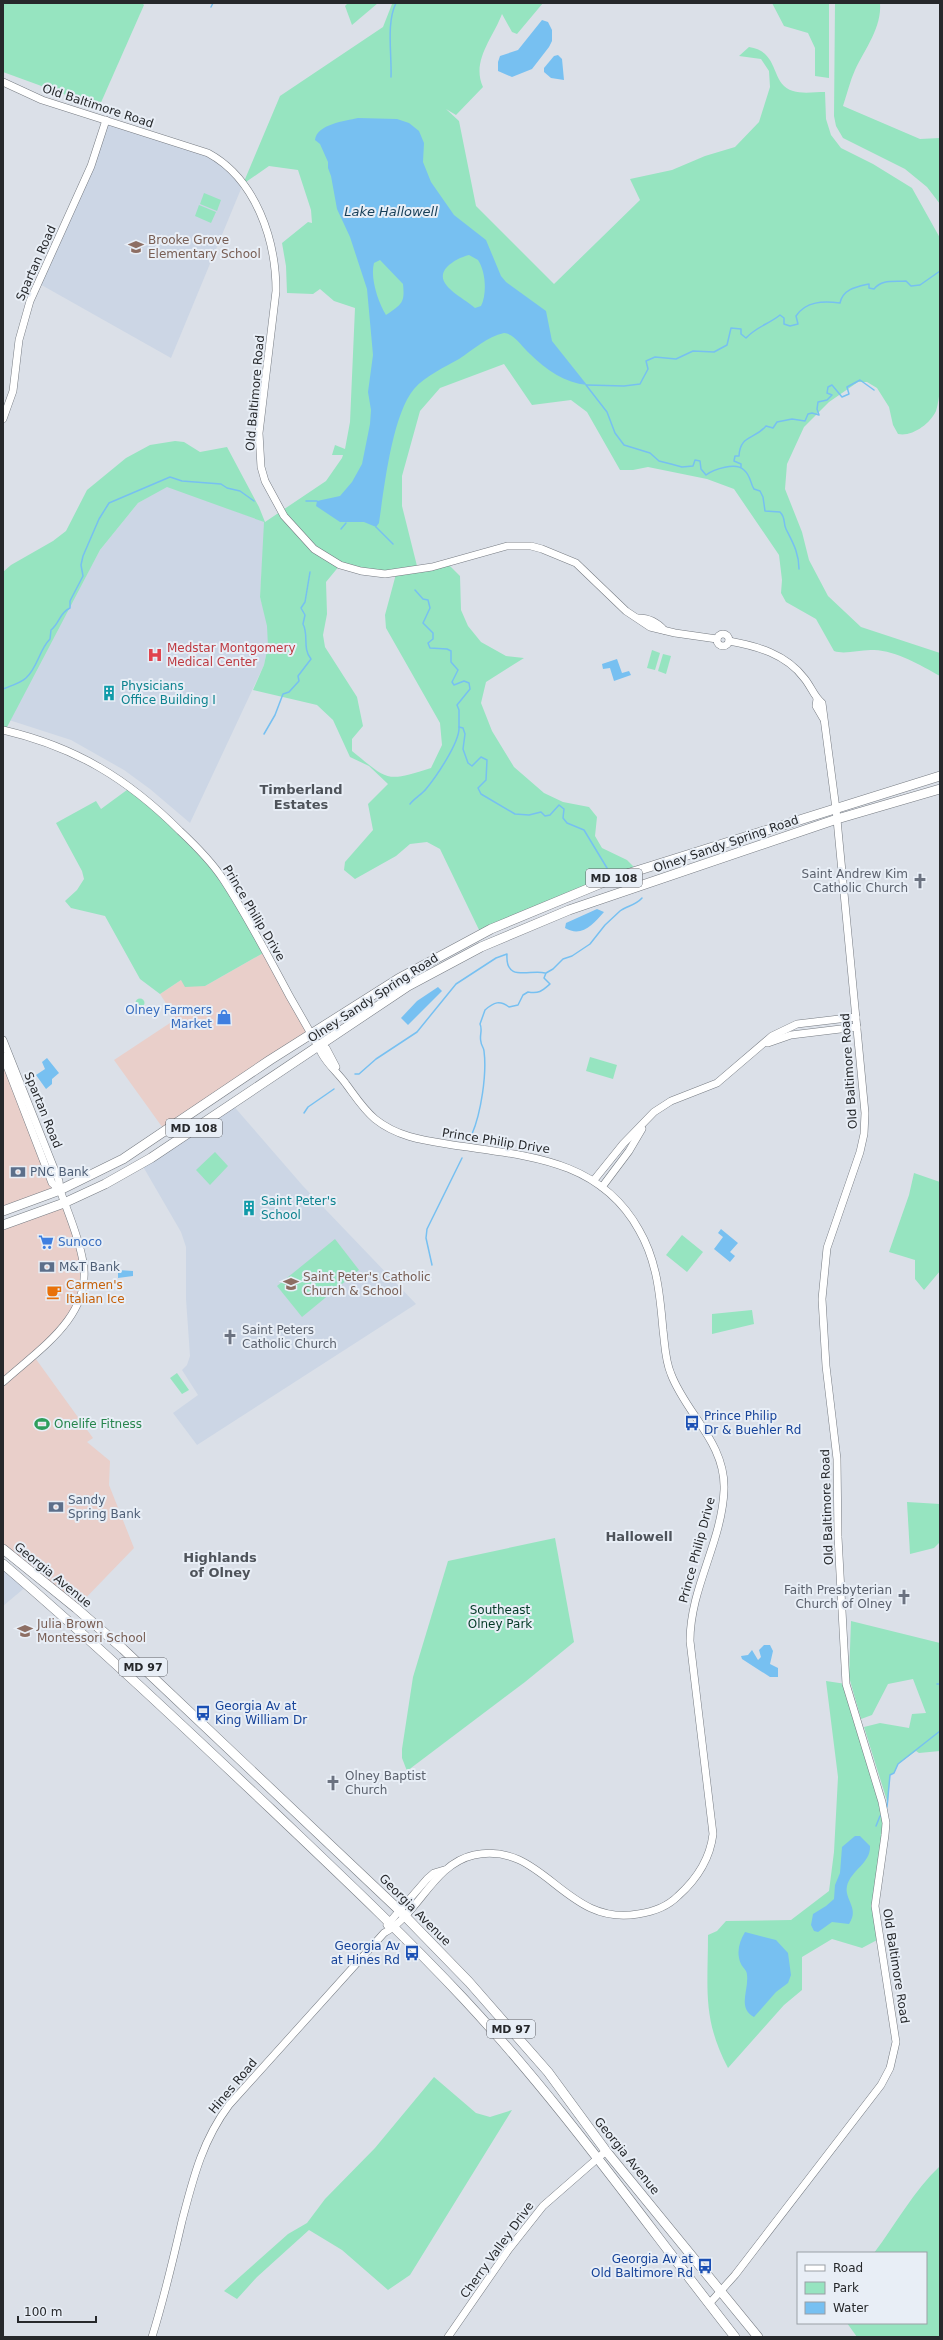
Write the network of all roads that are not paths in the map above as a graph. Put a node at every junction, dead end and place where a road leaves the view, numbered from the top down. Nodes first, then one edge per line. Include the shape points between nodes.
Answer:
1 (3, 82) edge
2 (106, 120) junction
3 (3, 419) edge
4 (3, 730) edge
5 (940, 776) edge
6 (940, 789) edge
7 (836, 809) junction
8 (837, 819) junction
9 (856, 1017) junction
10 (857, 1028) junction
11 (312, 1034) junction
12 (3, 1040) edge
13 (320, 1046) junction
14 (758, 1047) junction
15 (3, 1056) edge
16 (647, 1120) junction
17 (594, 1180) junction
18 (602, 1187) junction
19 (60, 1190) junction
20 (64, 1203) junction
21 (3, 1211) edge
22 (3, 1225) edge
23 (3, 1382) edge
24 (3, 1550) edge
25 (3, 1564) edge
26 (402, 1913) junction
27 (391, 1924) junction
28 (606, 2151) junction
29 (597, 2159) junction
30 (722, 2291) junction
31 (709, 2304) junction
32 (152, 2337) edge
33 (448, 2337) edge
34 (735, 2337) edge
35 (758, 2337) edge

1 - 2 street, Old Baltimore Road via 42,100
2 - 3 street, Spartan Road via 91,166 30,301 19,340 13,391
2 - 7 street, Old Baltimore Road via 208,153 221,160 245,186 259,210 271,244 276,274 260,433 261,467 265,481 284,516 314,549 340,564 361,571 385,574 432,568 507,546 531,546 576,563 626,611 638,618 645,618 665,630 717,639 722,646 729,641 760,648 782,658 804,677 824,708
4 - 11 street, Prince Philip Drive via 66,749 92,762 151,801 222,877
5 - 7 main road, Olney Sandy Spring Road / MD 108
6 - 8 main road, Olney Sandy Spring Road / MD 108
7 - 8 street, Old Baltimore Road
7 - 11 main road, Olney Sandy Spring Road / MD 108 via 614,878 517,918 471,939 398,979
8 - 9 street, Old Baltimore Road
8 - 13 main road, Olney Sandy Spring Road / MD 108 via 583,905 520,929 443,966
9 - 10 street, Old Baltimore Road
9 - 14 street via 797,1024 772,1036
10 - 14 street via 790,1035
10 - 30 street, Old Baltimore Road via 865,1113 864,1134 826,1248 822,1299 826,1366 837,1459 838,1537 846,1684 886,1822 875,1906 896,2042 890,2068 880,2084
11 - 13 street, Prince Philip Drive
11 - 19 main road, Olney Sandy Spring Road / MD 108 via 123,1159
12 - 19 street, Spartan Road
13 - 17 street, Prince Philip Drive via 326,1048 359,1103 373,1117 403,1135 550,1160
13 - 20 main road, Olney Sandy Spring Road / MD 108 via 151,1158
14 - 16 street via 749,1058 717,1083 671,1101
15 - 19 street, Spartan Road via 52,1183
16 - 17 street via 623,1144
16 - 18 street
17 - 18 street, Prince Philip Drive
18 - 26 street, Prince Philip Drive via 628,1213 650,1252 658,1282 666,1359 670,1373 713,1444 722,1468 724,1488 721,1513 690,1621 690,1641 711,1806 712,1844 700,1870 676,1898 659,1908 630,1916 592,1910 571,1898 532,1866 506,1856 475,1855 434,1873
19 - 20 street, Spartan Road
19 - 21 main road, Olney Sandy Spring Road / MD 108
20 - 22 main road, Olney Sandy Spring Road / MD 108
20 - 23 street, Spartan Road via 83,1262 83,1295 66,1323
24 - 26 main road, Georgia Avenue / MD 97 via 123,1649
25 - 27 main road, Georgia Avenue / MD 97 via 112,1660
26 - 27 street, Prince Philip Drive
26 - 28 main road, Georgia Avenue / MD 97 via 507,2024 548,2072
27 - 29 main road, Georgia Avenue / MD 97 via 464,1998 528,2071
27 - 32 street, Hines Road via 229,2105 216,2123 201,2154 193,2180
28 - 29 street, Cherry Valley Drive
28 - 30 main road, Georgia Avenue / MD 97
29 - 31 main road, Georgia Avenue / MD 97
29 - 33 street, Cherry Valley Drive via 543,2206 509,2249
30 - 31 street, Old Baltimore Road
30 - 35 main road, Georgia Avenue / MD 97
31 - 34 main road, Georgia Avenue / MD 97

